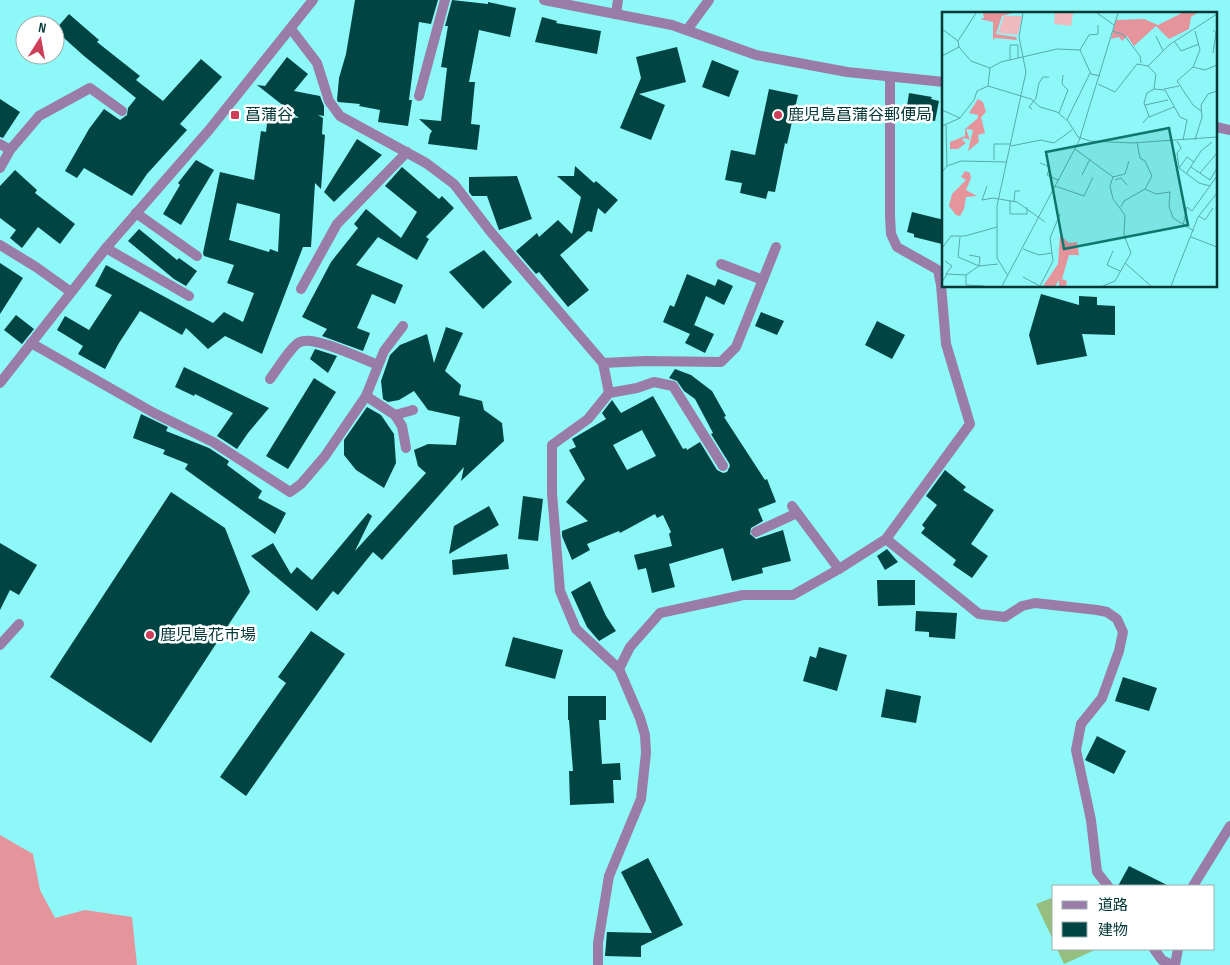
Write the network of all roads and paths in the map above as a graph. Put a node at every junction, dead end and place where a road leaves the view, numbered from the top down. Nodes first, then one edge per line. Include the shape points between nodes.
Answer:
1 (313, 0) edge
2 (445, 0) edge
3 (544, 0) edge
4 (618, 0) edge
5 (709, 0) edge
6 (616, 14) junction
7 (291, 29) junction
8 (687, 30) junction
9 (890, 77) junction
10 (942, 82) edge
11 (419, 96) dead end
12 (122, 111) dead end
13 (0, 144) edge
14 (10, 150) junction
15 (407, 152) junction
16 (0, 168) edge
17 (136, 213) junction
18 (0, 245) edge
19 (776, 247) dead end
20 (106, 248) junction
21 (197, 256) dead end
22 (721, 264) dead end
23 (763, 280) junction
24 (301, 289) dead end
25 (71, 292) junction
26 (189, 296) dead end
27 (403, 326) dead end
28 (31, 343) junction
29 (603, 363) junction
30 (378, 365) junction
31 (270, 378) dead end
32 (0, 383) edge
33 (609, 393) junction
34 (366, 396) junction
35 (413, 410) dead end
36 (395, 415) junction
37 (406, 448) dead end
38 (723, 466) dead end
39 (756, 532) dead end
40 (886, 539) junction
41 (839, 569) junction
42 (19, 624) dead end
43 (0, 645) edge
44 (619, 669) junction
45 (1230, 826) edge
46 (1107, 885) edge
47 (1194, 885) edge
48 (1155, 950) edge
49 (1178, 950) edge
50 (598, 965) edge
51 (1174, 965) edge

1 - 7 street
2 - 11 street
3 - 6 street
4 - 6 street
5 - 8 street
6 - 8 street
7 - 15 street via 317,63 329,101 340,116
7 - 17 street
8 - 9 street via 756,55
9 - 10 street
9 - 40 street via 891,234 897,247 938,270 946,344 970,424
12 - 14 street via 90,88 39,116
13 - 14 street
14 - 16 street
15 - 24 street via 337,224
15 - 29 street via 454,184
17 - 20 street
17 - 21 street
18 - 25 street
19 - 23 street
20 - 25 street
20 - 26 street
22 - 23 street
23 - 29 street via 736,348 721,362
25 - 28 street
27 - 30 street via 384,351
28 - 32 street
28 - 34 street via 154,413 213,442 290,492 325,456
29 - 33 street
30 - 31 street via 306,339 298,342
30 - 34 street
33 - 38 street via 654,382 673,386
33 - 44 street via 588,419 552,445 552,493 560,591 576,628
34 - 36 street
35 - 36 street
36 - 37 street via 402,426
39 - 41 street via 795,510
40 - 41 street
40 - 46 street via 979,614 1005,617 1022,606 1035,604 1097,610 1117,619 1123,632 1119,651 1102,698 1081,724 1076,750 1092,820 1097,872
41 - 44 street via 793,595 743,595 660,613 630,647
42 - 43 street
44 - 50 street via 640,718 646,753 641,799 609,876 598,944
45 - 47 street
48 - 51 street via 1162,960
49 - 51 street

